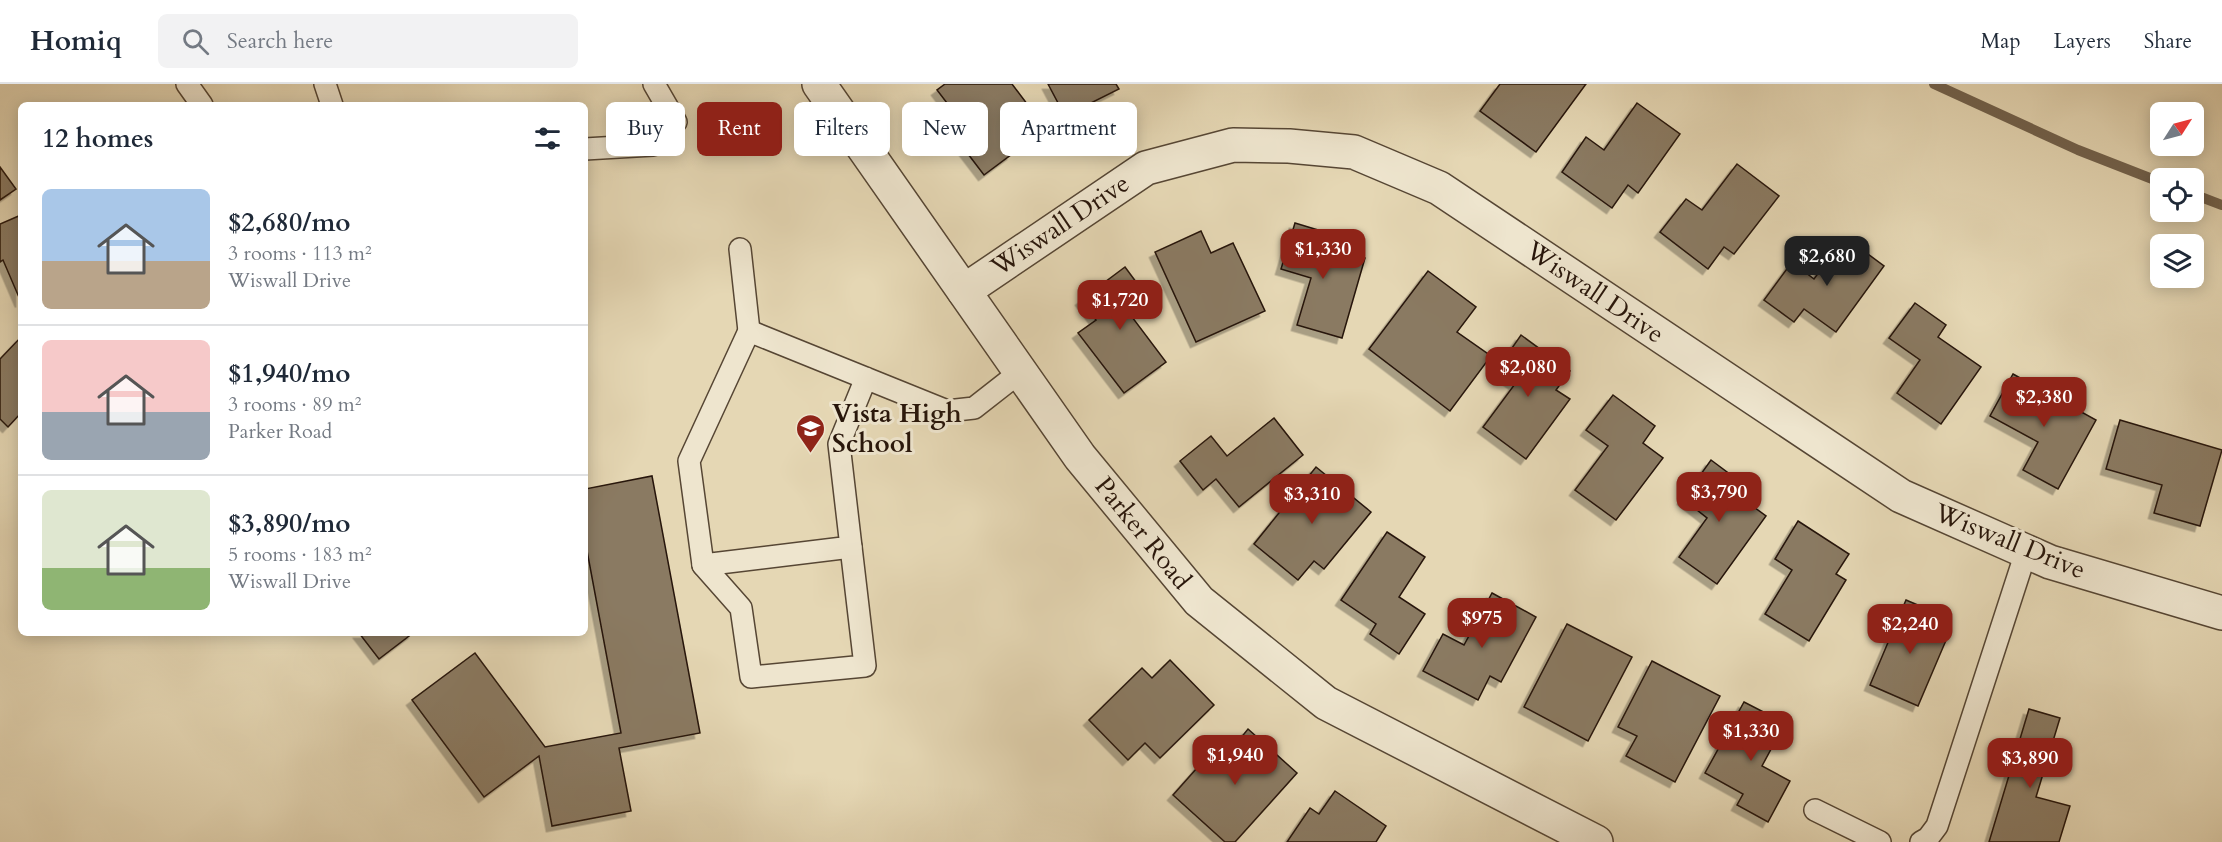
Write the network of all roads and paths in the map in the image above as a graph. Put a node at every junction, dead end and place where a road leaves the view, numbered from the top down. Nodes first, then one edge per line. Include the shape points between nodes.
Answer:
1 (187, 84) edge
2 (325, 84) edge
3 (654, 84) edge
4 (819, 84) edge
5 (200, 102) edge
6 (331, 102) edge
7 (588, 149) edge
8 (740, 249) dead end
9 (964, 291) junction
10 (748, 331) junction
11 (1020, 372) junction
12 (866, 378) junction
13 (851, 547) junction
14 (2026, 552) junction
15 (703, 565) junction
16 (2222, 613) edge
17 (1815, 810) dead end
18 (1596, 842) edge
19 (1880, 842) edge
20 (1922, 842) edge

1 - 5 lane
2 - 6 lane
3 - 7 lane via 676,122 653,145
4 - 9 street, Parker Road
8 - 10 lane
9 - 11 street, Parker Road
9 - 14 street, Wiswall Drive via 1146,168 1233,145 1354,152 1439,189 1900,496
10 - 12 lane
10 - 15 lane via 689,461
11 - 12 lane via 974,408 947,411
11 - 18 street, Parker Road via 1080,456 1199,601 1326,703
12 - 13 lane via 838,444
13 - 15 lane
13 - 15 lane via 865,666 751,677 741,608
14 - 16 street, Wiswall Drive
14 - 20 lane via 1937,826
17 - 19 lane

